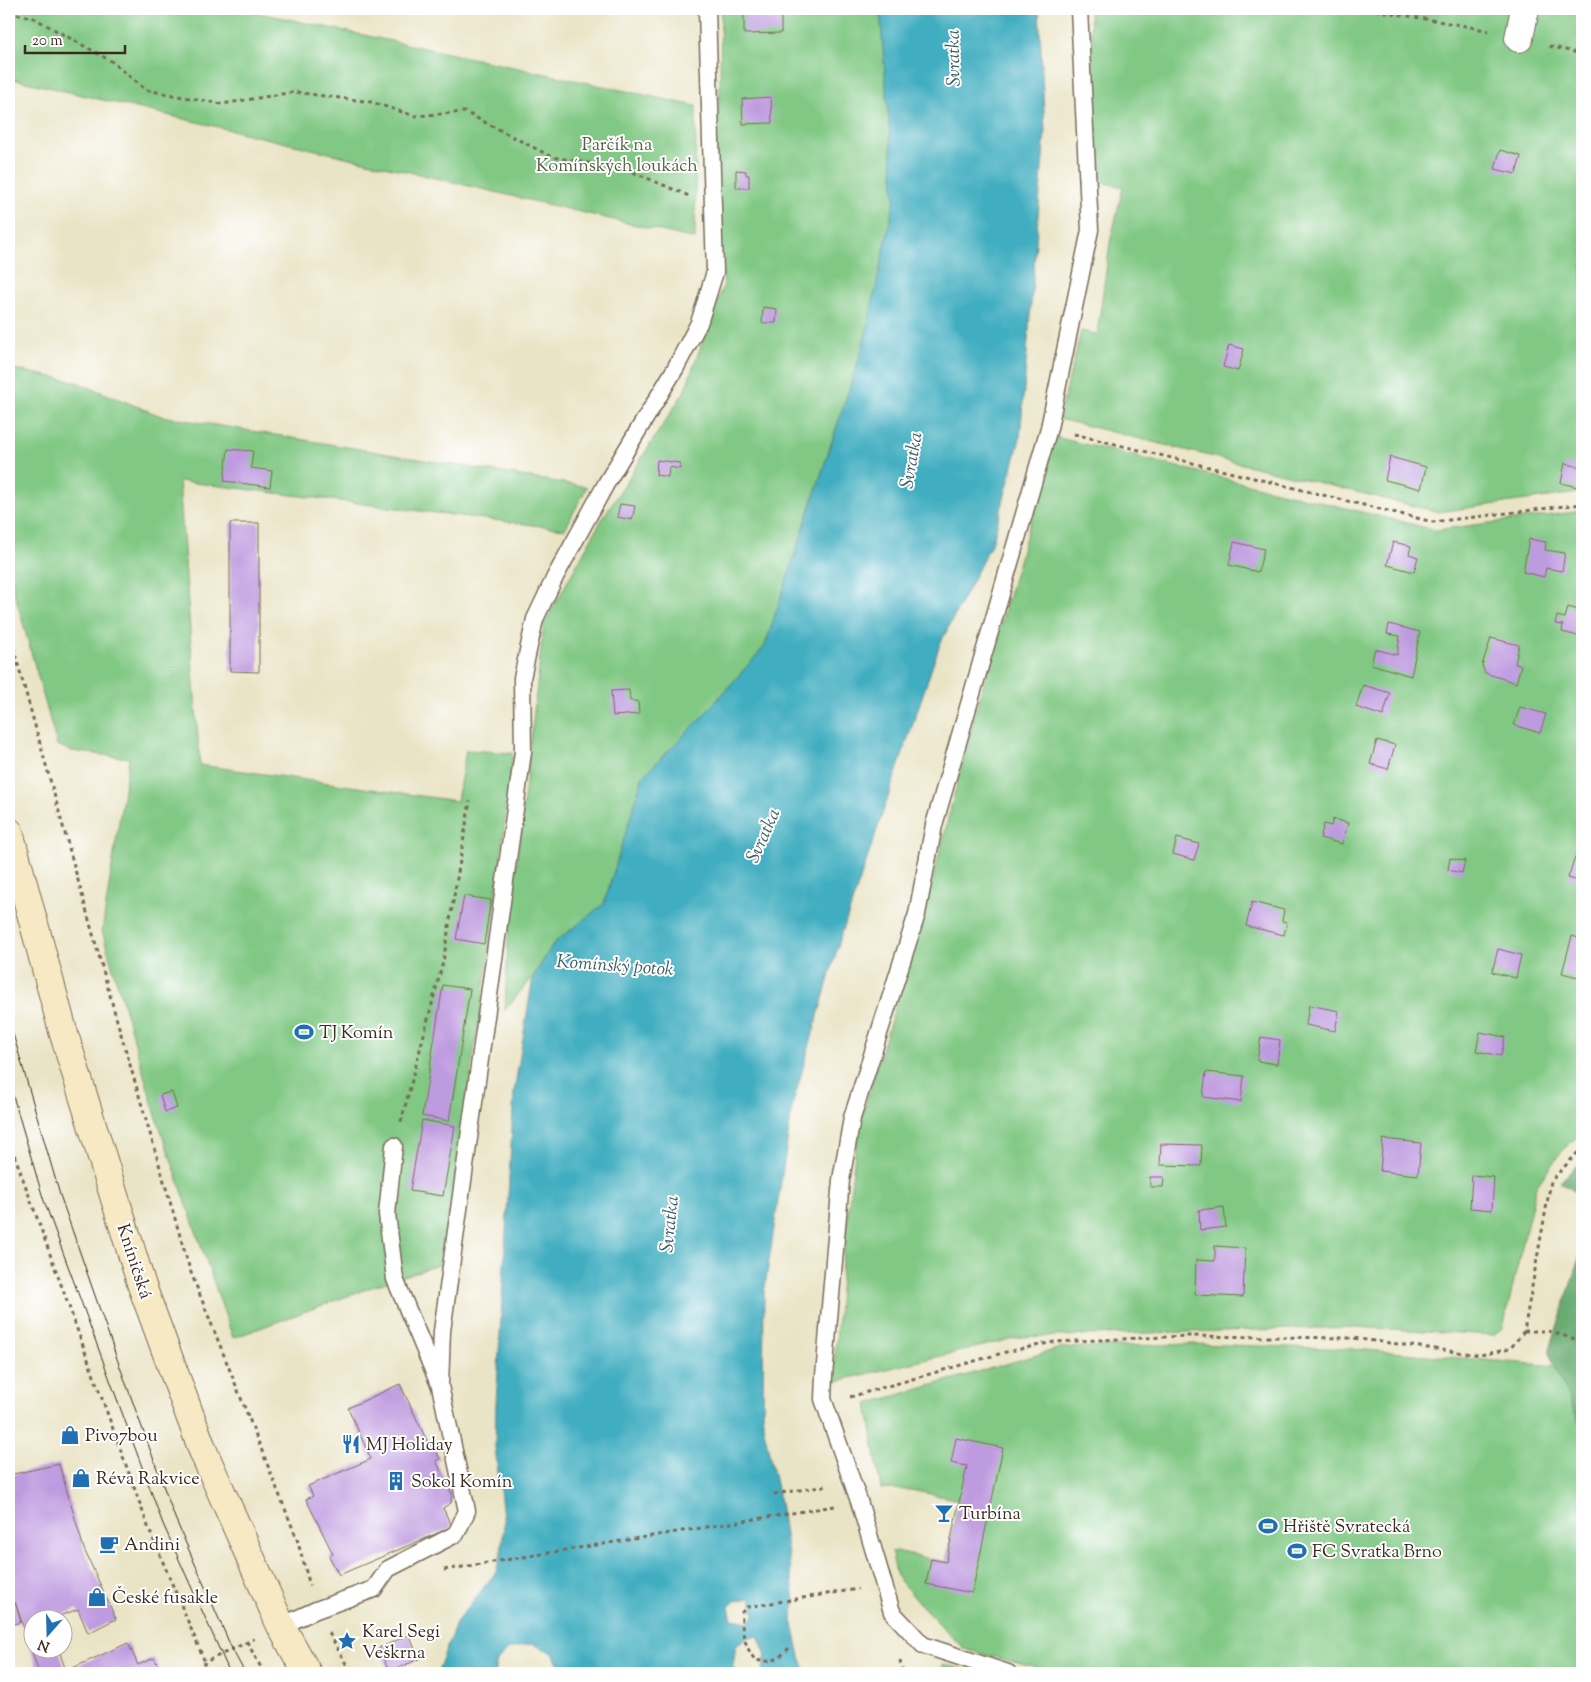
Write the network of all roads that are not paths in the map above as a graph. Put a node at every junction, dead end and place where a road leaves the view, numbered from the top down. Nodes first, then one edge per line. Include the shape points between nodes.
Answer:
1 (707, 9) edge
2 (1079, 9) edge
3 (1525, 9) edge
4 (1519, 38) road end
5 (9, 832) edge
6 (394, 1146) road end
7 (440, 1386) junction
8 (281, 1626) junction
9 (307, 1673) edge
10 (1008, 1673) edge

1 - 7 lane via 715,272 699,323 607,482 535,619 522,678 523,752 442,1331
2 - 10 lane via 1090,230 1049,428 934,825 917,914 852,1118 841,1180 823,1399 859,1501 892,1612 923,1645
3 - 4 street
5 - 8 main road, Kníničská via 63,1032 142,1286 203,1451
6 - 7 lane via 387,1214 395,1279
7 - 8 lane via 467,1510 456,1534 388,1568 374,1589
8 - 9 main road, Kníničská

